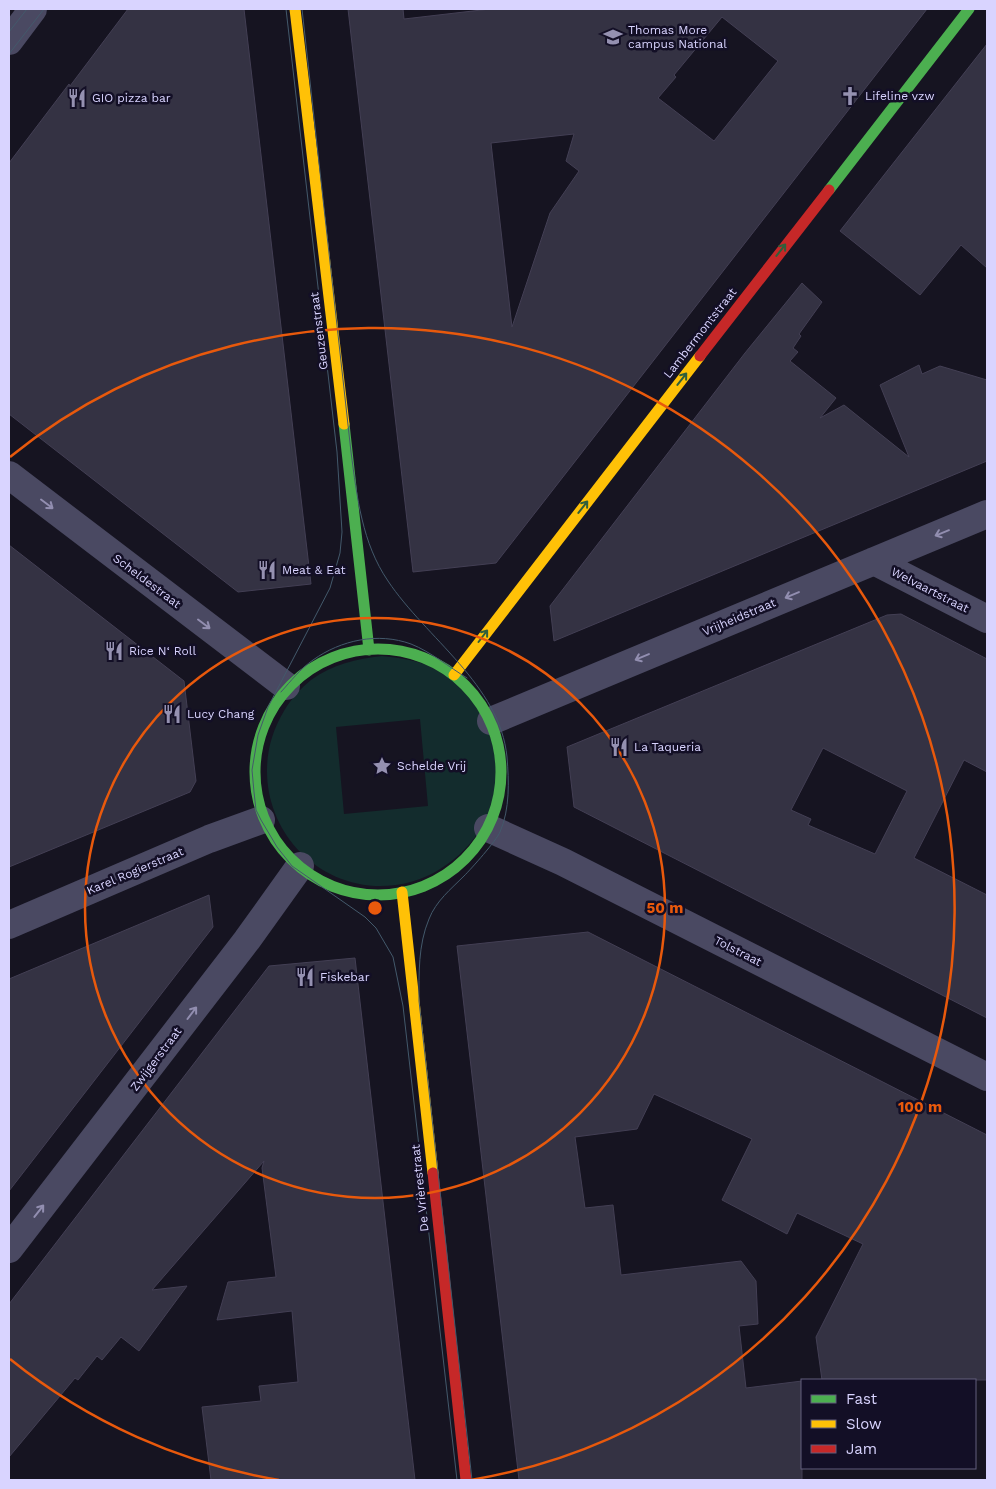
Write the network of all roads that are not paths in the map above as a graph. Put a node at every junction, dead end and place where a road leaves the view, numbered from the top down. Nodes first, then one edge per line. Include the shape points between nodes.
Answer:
1 (33, 9) edge
2 (295, 9) edge
3 (969, 9) edge
4 (9, 41) edge
5 (9, 475) edge
6 (987, 514) edge
7 (874, 561) junction
8 (987, 619) edge
9 (369, 650) junction
10 (454, 675) junction
11 (286, 686) junction
12 (491, 721) junction
13 (261, 820) junction
14 (488, 828) junction
15 (300, 866) junction
16 (402, 892) junction
17 (9, 925) edge
18 (987, 1078) edge
19 (9, 1249) edge
20 (466, 1480) edge

1 - 4 street
2 - 9 street, Geuzenstraat
10 -> 3 street, Lambermontstraat
5 -> 11 street, Scheldestraat
6 -> 7 street, Vrijheidstraat
7 - 8 street, Welvaartstraat
7 -> 12 street, Vrijheidstraat
9 - 10 street via 414,654
9 - 11 street via 325,661
10 - 12 street via 475,696
11 - 13 street via 261,736 256,764
12 - 14 street via 499,750 501,786
13 - 15 street
13 - 17 street, Karel Rogierstraat
14 - 16 street via 461,863 444,876
14 - 18 street, Tolstraat via 563,862
15 - 16 street via 323,881 348,891
19 -> 15 street, Zwijgerstraat via 241,948
16 - 20 street, De Vrièrestraat

